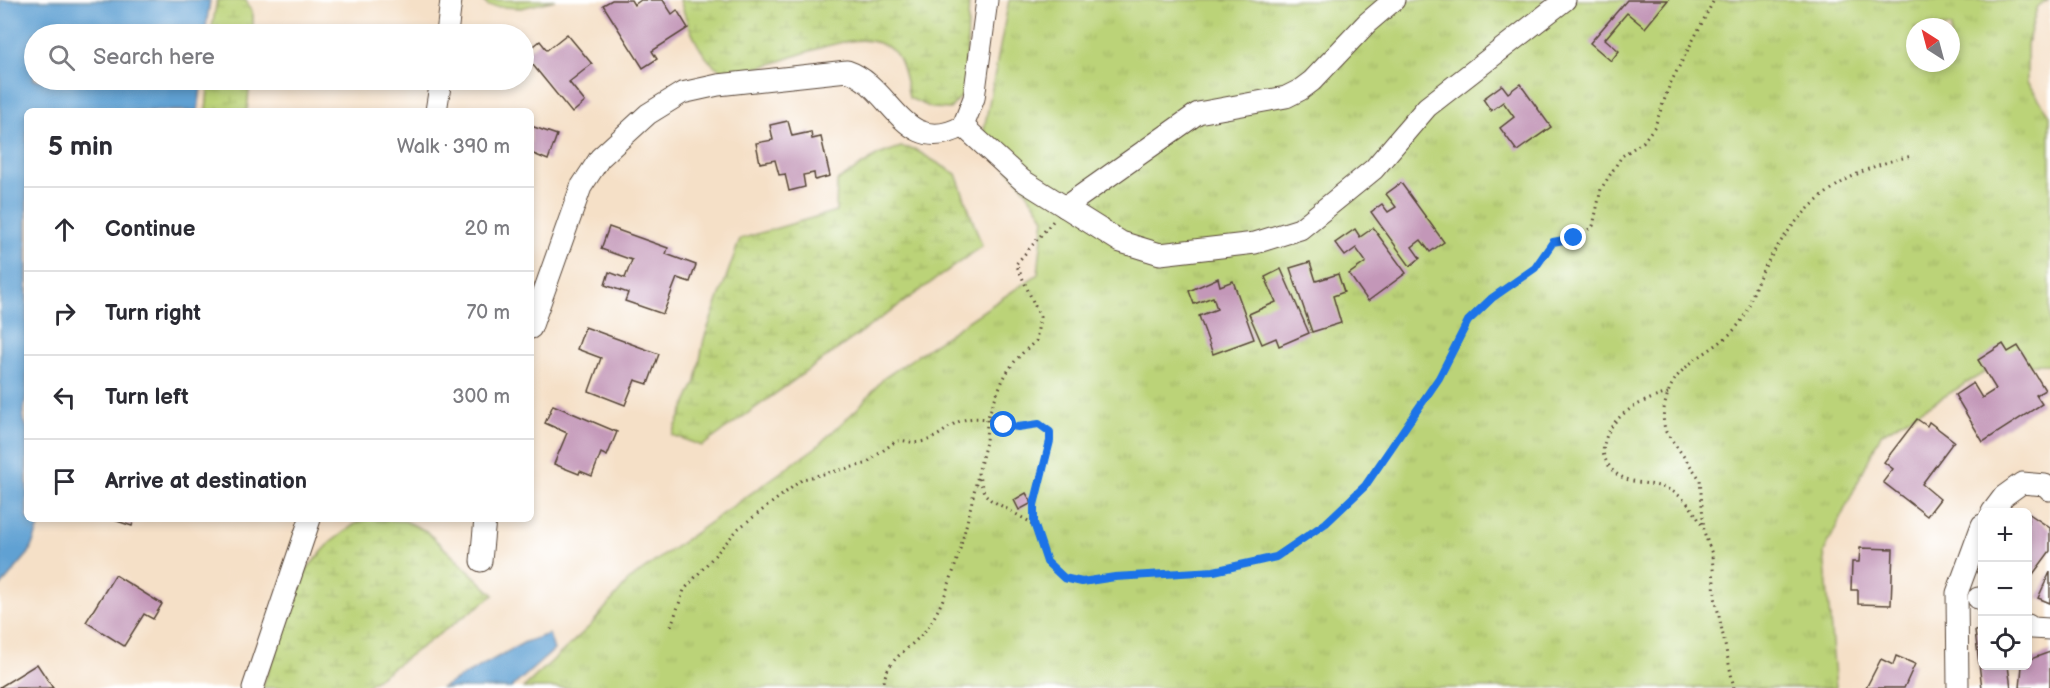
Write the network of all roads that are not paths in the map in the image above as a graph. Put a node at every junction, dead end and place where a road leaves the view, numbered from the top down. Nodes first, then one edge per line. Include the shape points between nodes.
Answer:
1 (451, 0) edge
2 (987, 0) edge
3 (1394, 0) edge
4 (1565, 0) edge
5 (448, 24) edge
6 (439, 90) edge
7 (436, 108) edge
8 (963, 126) junction
9 (1065, 207) junction
10 (534, 320) edge
11 (2050, 490) edge
12 (1996, 508) edge
13 (309, 522) edge
14 (485, 522) edge
15 (1978, 538) edge
16 (481, 561) dead end
17 (2032, 628) edge
18 (2050, 629) edge
19 (253, 688) edge
20 (1958, 688) edge

1 - 5 street
2 - 8 street via 974,98
3 - 9 street via 1300,90 1286,97 1198,114
4 - 9 street via 1427,107 1374,169 1300,229 1255,243 1160,254 1121,242
6 - 7 street
8 - 9 street via 1022,180
8 - 10 street via 948,135 907,126 860,75 847,71 682,93 648,114 600,158 581,188
11 - 12 street via 2045,485 2022,483
13 - 19 street
14 - 16 street
15 - 20 street via 1957,593
17 - 18 street

